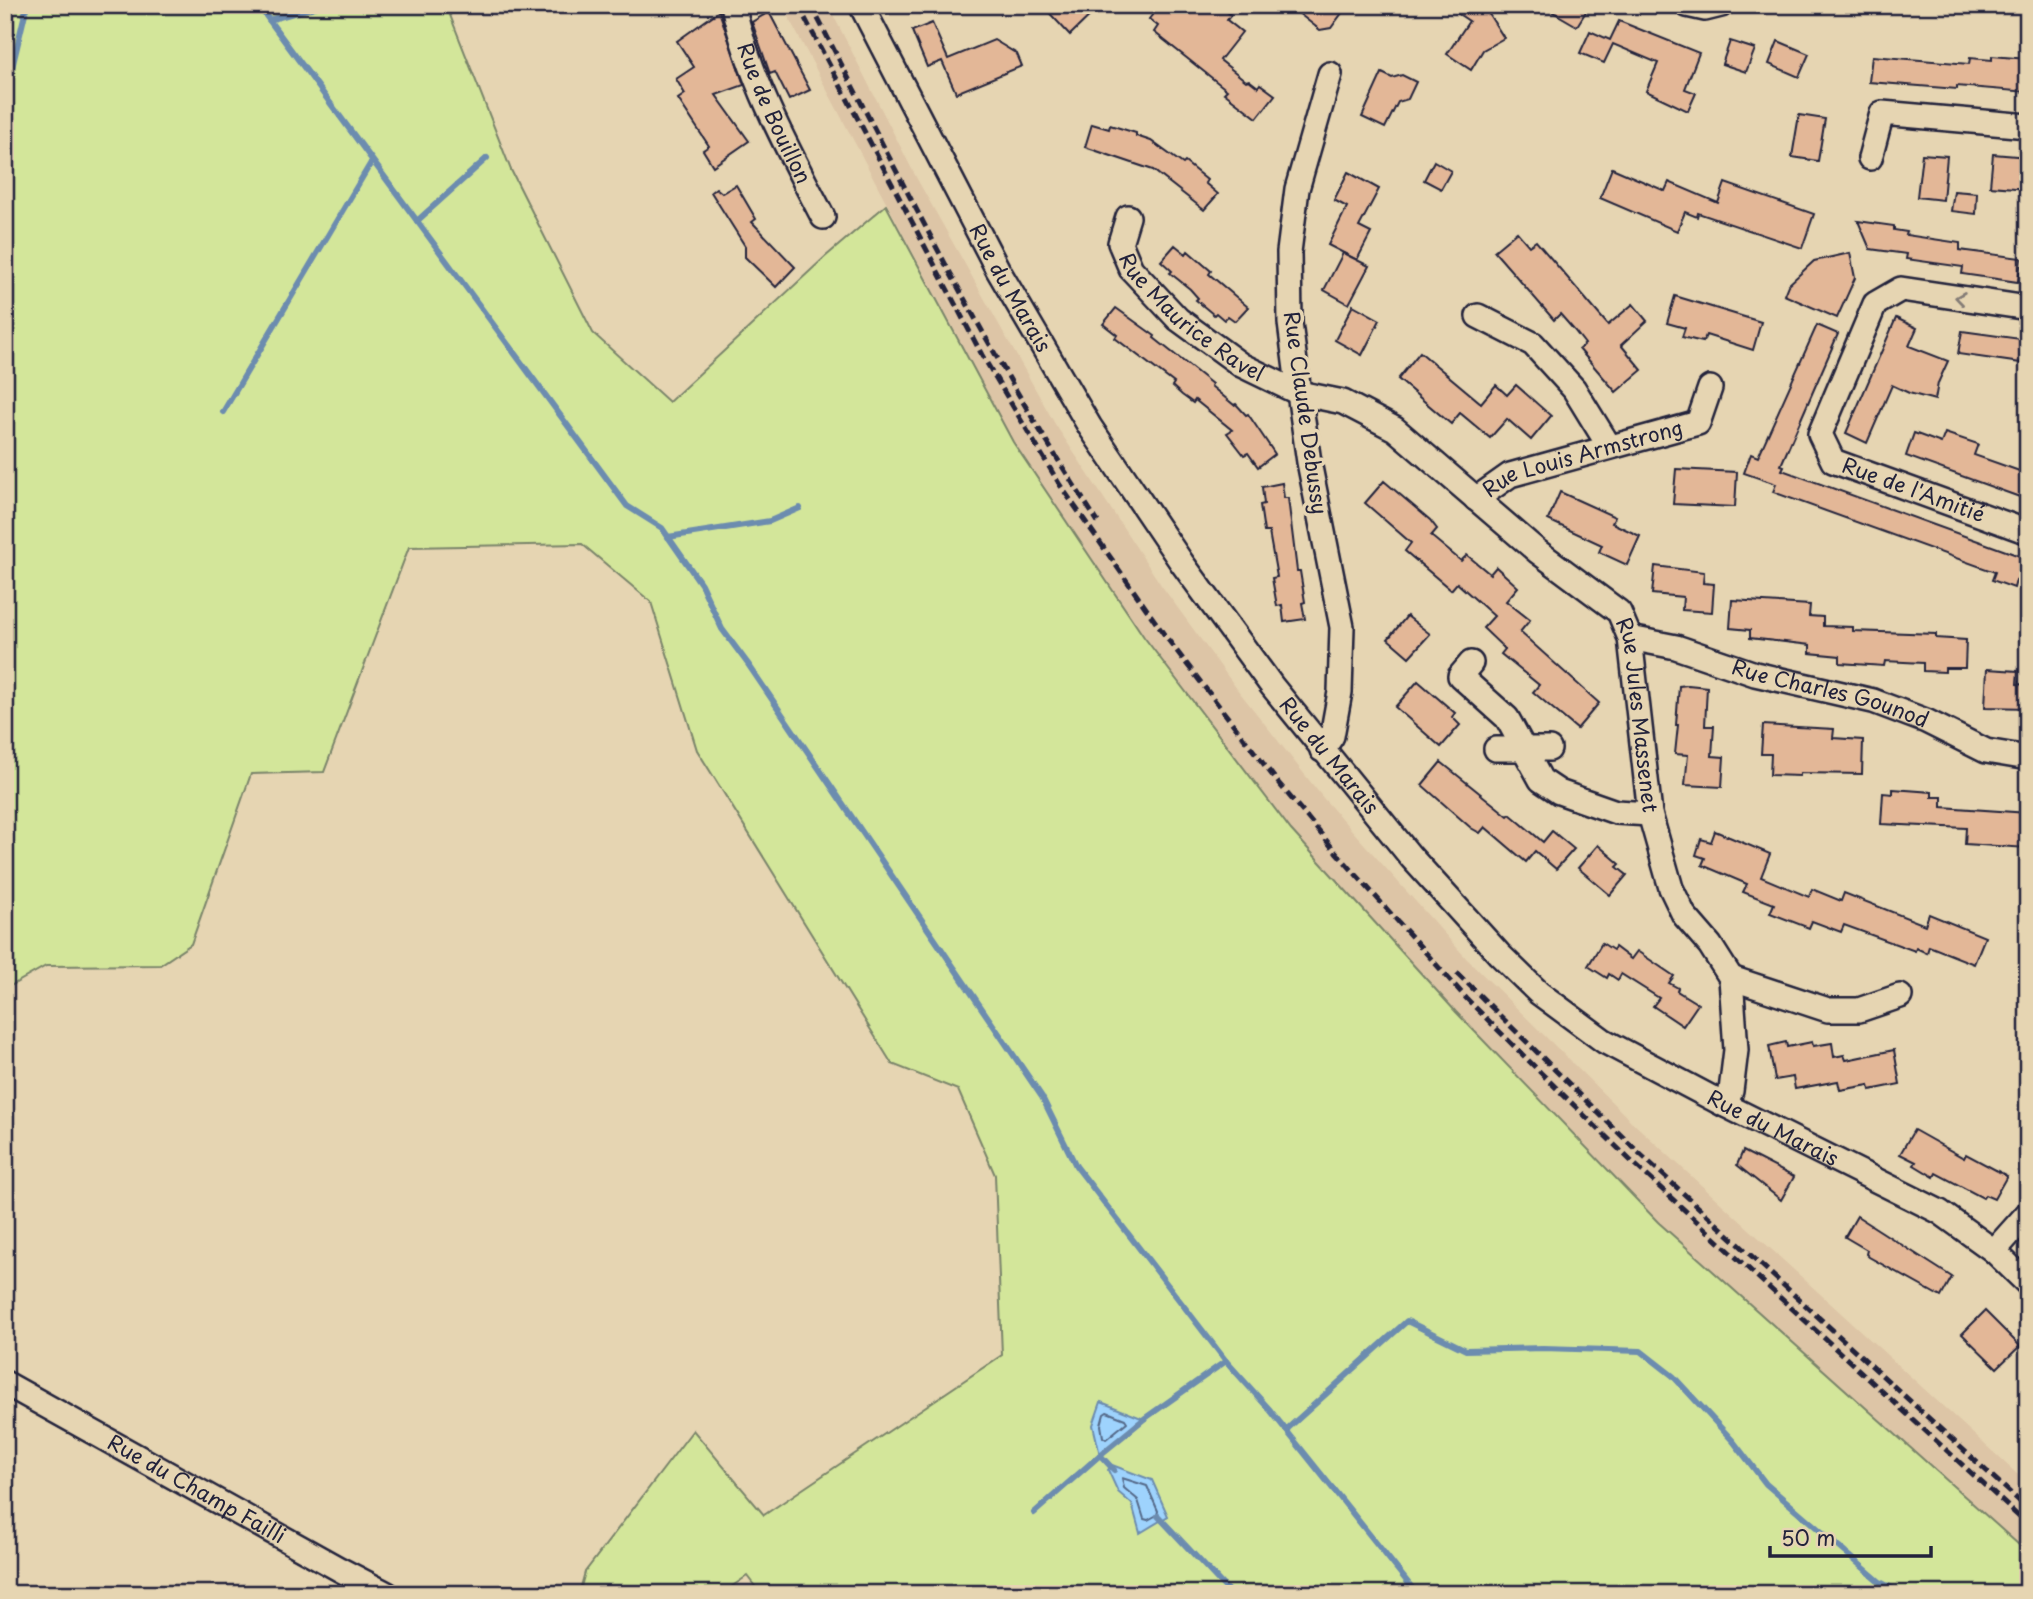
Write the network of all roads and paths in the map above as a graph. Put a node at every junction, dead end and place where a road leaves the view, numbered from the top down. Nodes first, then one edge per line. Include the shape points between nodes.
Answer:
1 (733, 5) edge
2 (861, 5) edge
3 (1687, 5) edge
4 (1721, 5) edge
5 (1330, 74) dead end
6 (2028, 126) edge
7 (1870, 159) dead end
8 (823, 217) dead end
9 (1128, 217) dead end
10 (2028, 308) edge
11 (1478, 316) dead end
12 (1710, 388) dead end
13 (1299, 393) junction
14 (1609, 446) junction
15 (1476, 499) junction
16 (2028, 532) edge
17 (1630, 638) junction
18 (1471, 663) dead end
19 (1496, 749) dead end
20 (1524, 749) junction
21 (1549, 749) dead end
22 (1322, 750) junction
23 (2028, 758) edge
24 (1650, 814) junction
25 (1731, 978) junction
26 (1900, 996) dead end
27 (1725, 1105) junction
28 (2028, 1213) edge
29 (1994, 1251) junction
30 (2028, 1284) edge
31 (5, 1383) edge
32 (387, 1594) edge

1 - 8 street, Rue de Bouillon via 760,88
2 - 22 street, Rue du Marais via 998,270 1090,427 1182,563
3 - 4 street via 1705,9
5 - 13 street, Rue Claude Debussy via 1297,189 1289,252 1290,323
6 - 7 street via 1882,113
9 - 13 street, Rue Maurice Ravel via 1120,243 1131,269 1178,319 1241,365
10 -> 16 street, Rue de l'Amitié via 1901,289 1875,304 1820,434 1833,461
11 - 14 street via 1533,344 1574,388
12 - 14 street, Rue Louis Armstrong via 1699,423
13 - 15 street, Rue Jules Massenet via 1343,402 1395,429
13 - 22 street, Rue Claude Debussy via 1342,626 1340,692 1332,736
14 - 15 street, Rue Louis Armstrong via 1510,475
15 - 17 street, Rue Jules Massenet via 1536,551 1619,612
17 - 23 street, Rue Charles Gounod via 1873,701 1986,751
17 - 24 street, Rue Jules Massenet
18 - 20 street via 1460,676 1507,718
19 - 20 street
20 - 21 street
20 - 24 street via 1541,780 1559,792 1616,812
22 - 27 street, Rue du Marais via 1410,857 1539,993 1604,1041
24 - 25 street, Rue Jules Massenet via 1671,888 1684,915
25 - 26 street via 1828,1010 1859,1010
25 - 27 street, Rue Jules Massenet via 1736,1050
27 - 29 street, Rue du Marais via 1940,1212
28 - 29 street
29 - 30 street, Rue du Marais
31 - 32 street, Rue du Champ Failli

